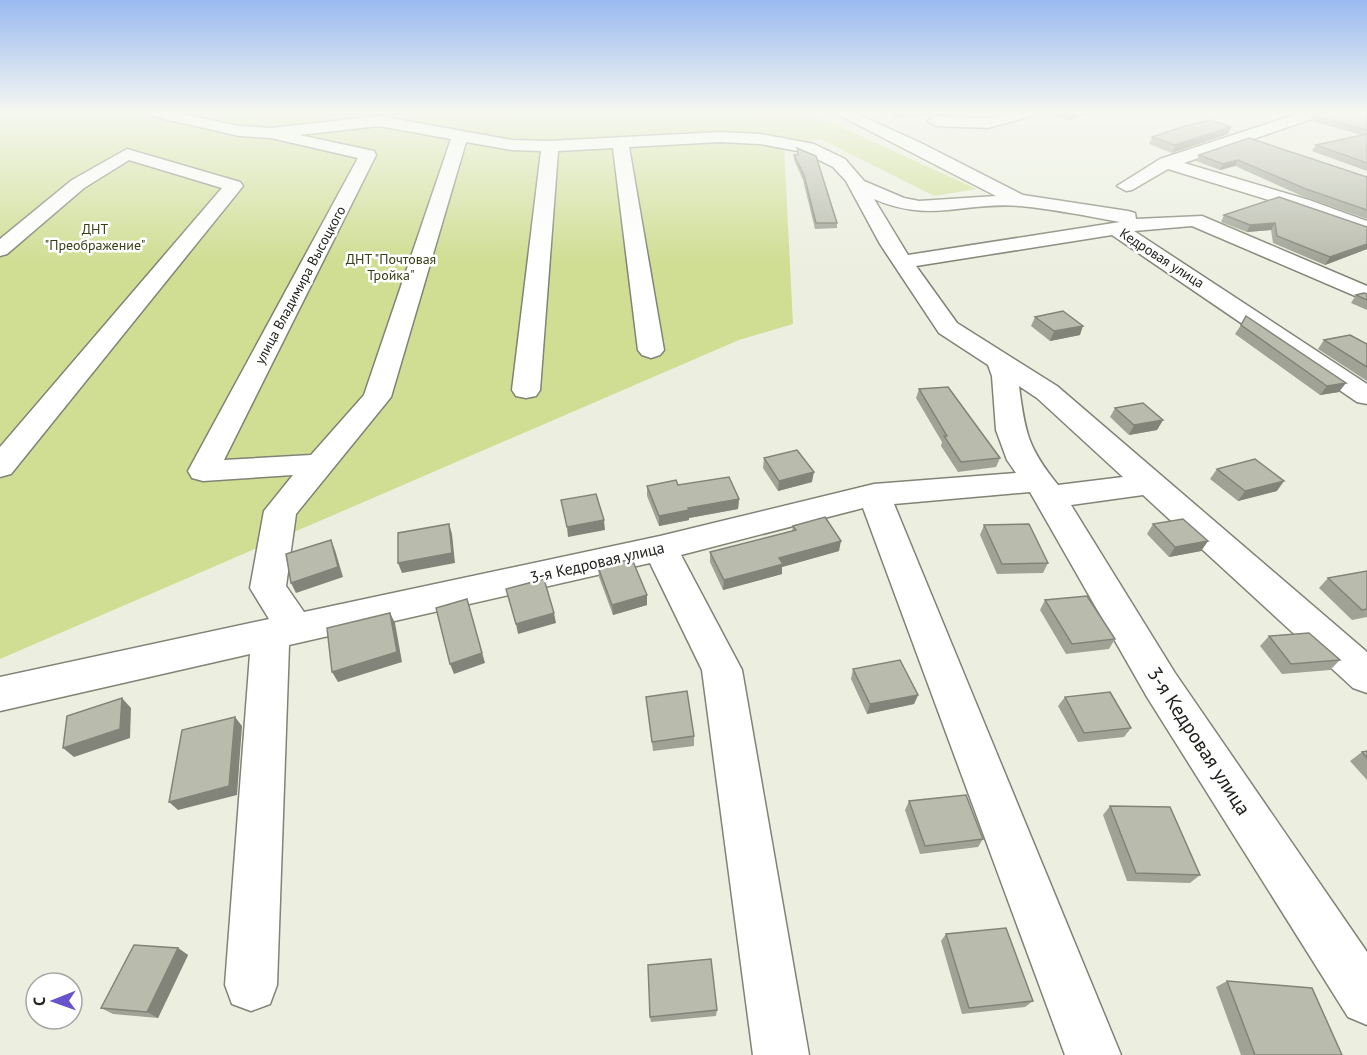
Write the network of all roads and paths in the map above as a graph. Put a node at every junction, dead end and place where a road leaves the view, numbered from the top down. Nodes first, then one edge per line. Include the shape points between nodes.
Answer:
1 (114, 162) edge
2 (155, 162) edge
3 (364, 162) edge
4 (451, 162) edge
5 (548, 162) edge
6 (623, 162) edge
7 (835, 162) edge
8 (957, 162) edge
9 (1166, 163) joint
10 (858, 185) junction
11 (1126, 186) dead end
12 (1018, 200) junction
13 (1156, 222) junction
14 (1115, 228) junction
15 (1367, 228) edge
16 (0, 250) edge
17 (903, 262) junction
18 (1367, 294) edge
19 (651, 350) dead end
20 (999, 361) junction
21 (526, 390) dead end
22 (1367, 396) edge
23 (320, 464) junction
24 (0, 467) edge
25 (1150, 484) junction
26 (1044, 489) junction
27 (874, 495) junction
28 (660, 548) junction
29 (283, 633) junction
30 (1367, 676) edge
31 (0, 694) edge
32 (251, 985) dead end
33 (1367, 998) edge
34 (782, 1055) edge
35 (1093, 1055) edge

1 - 16 street via 78,184
2 - 24 street via 234,186
3 - 23 street, улица Владимира Высоцкого via 203,471
4 - 23 street via 377,397
5 - 21 street
6 - 19 street
7 - 10 street, улица Владимира Высоцкого via 845,168
8 - 12 street
9 - 11 street
9 - 15 street
10 - 12 street via 899,203 919,207
10 - 17 street
12 - 13 street
13 - 14 street, Кедровая улица
13 - 18 street, Кедровая улица via 1195,220
14 - 17 street
14 - 22 street, Кедровая улица
17 - 20 street via 948,328
20 - 25 street via 1047,392
20 - 26 street, 3-я Кедровая улица via 1005,376 1010,430 1022,460
23 - 29 street via 280,511 268,588
25 - 26 street
25 - 30 street
26 - 27 street, 3-я Кедровая улица
26 - 33 street, 3-я Кедровая улица via 1161,685
27 - 28 street, 3-я Кедровая улица
27 - 35 street
28 - 29 street, 3-я Кедровая улица
28 - 34 street via 722,670
29 - 31 street, 3-я Кедровая улица
29 - 32 street

